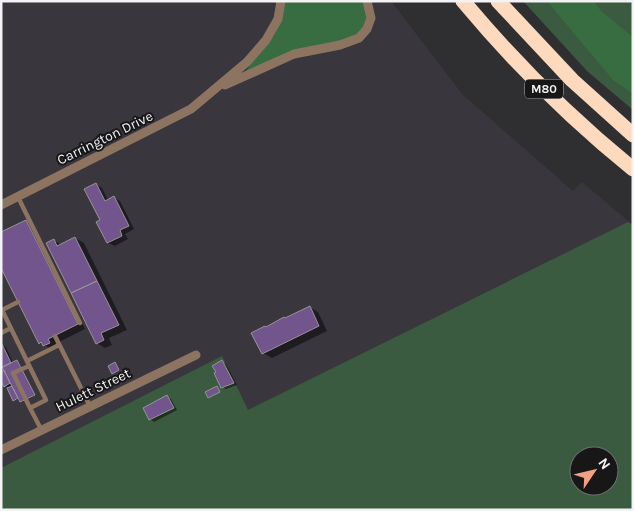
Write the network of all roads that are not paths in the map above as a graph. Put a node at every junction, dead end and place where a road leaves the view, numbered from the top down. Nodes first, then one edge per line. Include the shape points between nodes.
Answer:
1 (281, 1) edge
2 (367, 1) edge
3 (463, 1) edge
4 (498, 1) edge
5 (216, 89) junction
6 (633, 135) edge
7 (633, 169) edge
8 (18, 196) junction
9 (1, 205) edge
10 (18, 302) dead end
11 (80, 323) dead end
12 (10, 328) junction
13 (1, 332) edge
14 (55, 336) dead end
15 (59, 345) junction
16 (196, 354) dead end
17 (28, 363) junction
18 (90, 406) junction
19 (30, 408) junction
20 (42, 431) junction
21 (1, 450) edge

1 - 5 street, Carrington Drive via 278,19 266,40
2 - 5 street, Carrington Drive via 371,18 359,38 294,54
3 - 7 highway, M80 via 537,82
4 - 6 highway, M80 via 572,80
5 - 8 street, Carrington Drive via 169,121
8 - 9 street, Carrington Drive
8 - 11 lane
10 - 12 lane via 2,310
12 - 13 lane
12 - 17 lane
14 - 15 lane
15 - 17 lane
15 - 18 lane
16 - 18 street, Hulett Street
17 - 19 lane via 13,373
17 - 19 lane via 46,400
18 - 20 street, Hulett Street
19 - 20 lane
20 - 21 street, Hulett Street

